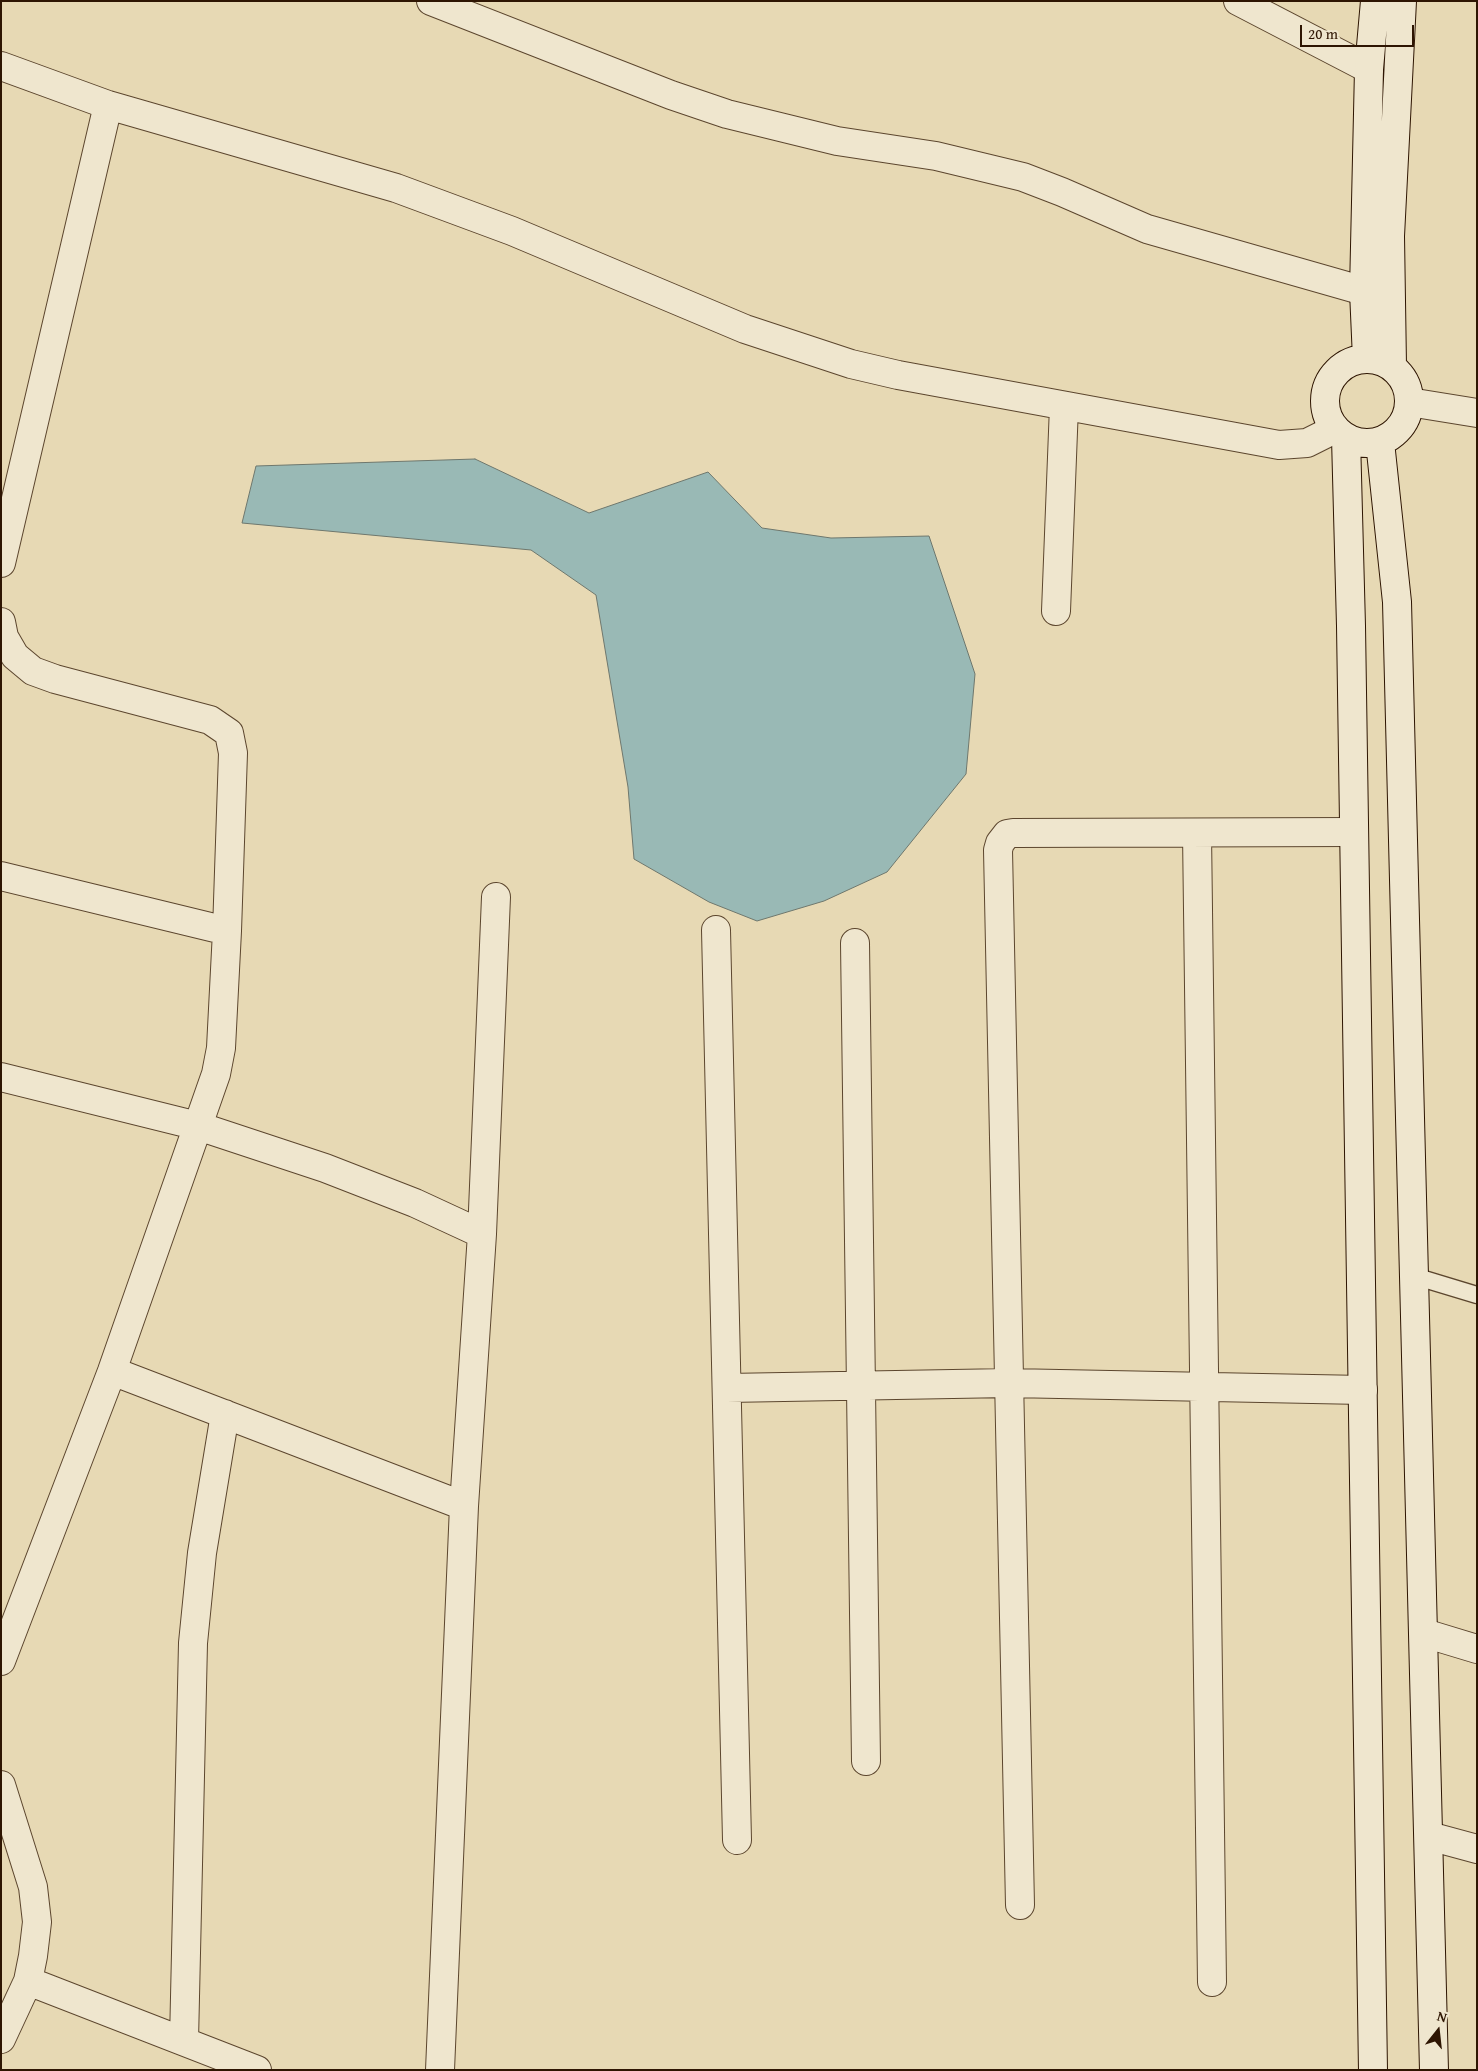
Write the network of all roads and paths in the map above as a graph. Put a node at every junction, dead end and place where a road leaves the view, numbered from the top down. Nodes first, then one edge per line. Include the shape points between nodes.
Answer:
1 (432, 1) edge
2 (1238, 1) edge
3 (1375, 1) edge
4 (1402, 1) edge
5 (1, 66) edge
6 (1370, 69) junction
7 (108, 105) junction
8 (1364, 291) junction
9 (1379, 362) junction
10 (1409, 402) junction
11 (1064, 406) junction
12 (1477, 413) edge
13 (1340, 434) junction
14 (1380, 442) junction
15 (1, 563) edge
16 (1056, 611) dead end
17 (1, 622) edge
18 (1197, 832) junction
19 (1354, 832) junction
20 (1, 876) edge
21 (496, 897) dead end
22 (716, 930) dead end
23 (227, 931) junction
24 (855, 943) dead end
25 (1, 1077) edge
26 (198, 1126) junction
27 (482, 1234) junction
28 (1414, 1276) junction
29 (1477, 1295) edge
30 (112, 1371) junction
31 (1009, 1384) junction
32 (861, 1386) junction
33 (1204, 1387) junction
34 (726, 1388) junction
35 (1363, 1390) junction
36 (224, 1414) junction
37 (464, 1506) junction
38 (1424, 1633) junction
39 (1477, 1649) edge
40 (1, 1661) edge
41 (866, 1760) dead end
42 (1, 1785) edge
43 (1429, 1836) junction
44 (738, 1840) dead end
45 (1477, 1850) edge
46 (1020, 1905) dead end
47 (28, 1981) junction
48 (1212, 1982) dead end
49 (1, 2039) edge
50 (184, 2042) junction
51 (257, 2070) edge
52 (440, 2070) edge
53 (1373, 2070) edge
54 (1434, 2070) edge

1 - 8 street via 727,114 837,141 936,156 1023,177 1147,229
2 - 6 street
3 - 6 street
4 - 9 street via 1390,236
5 - 7 street
6 - 8 street
7 - 11 street via 396,188 512,230 745,330 800,348 898,375
7 - 15 street
8 - 9 street
9 - 10 street via 1403,378
9 - 13 street via 1354,361 1341,367 1328,382 1324,396 1325,411
10 - 12 street
10 - 14 street via 1406,419 1400,428
11 - 13 street via 1279,445
11 - 16 street
13 - 14 street
13 - 19 street
14 - 28 street via 1397,602
17 - 23 street via 4,637 15,656 33,671 210,720 229,732 233,753
18 - 19 street
18 - 31 street via 1013,833 1007,834 1000,843
18 - 33 street
19 - 35 street
20 - 23 street
21 - 27 street
22 - 34 street
23 - 26 street via 221,1048 216,1074
24 - 32 street
25 - 26 street
26 - 27 street via 325,1168
26 - 30 street
27 - 37 street
28 - 29 lane
28 - 38 street
30 - 36 street
30 - 40 street
31 - 32 street
31 - 33 street
31 - 46 street
32 - 34 street
32 - 41 street
33 - 35 street
33 - 48 street
34 - 44 street
35 - 53 street
36 - 37 street
36 - 50 street via 202,1553 193,1643
37 - 52 street
38 - 39 street
38 - 43 street
42 - 47 street via 33,1887 36,1922 34,1956
43 - 45 street
43 - 54 street
47 - 49 street
47 - 50 street
50 - 51 street

